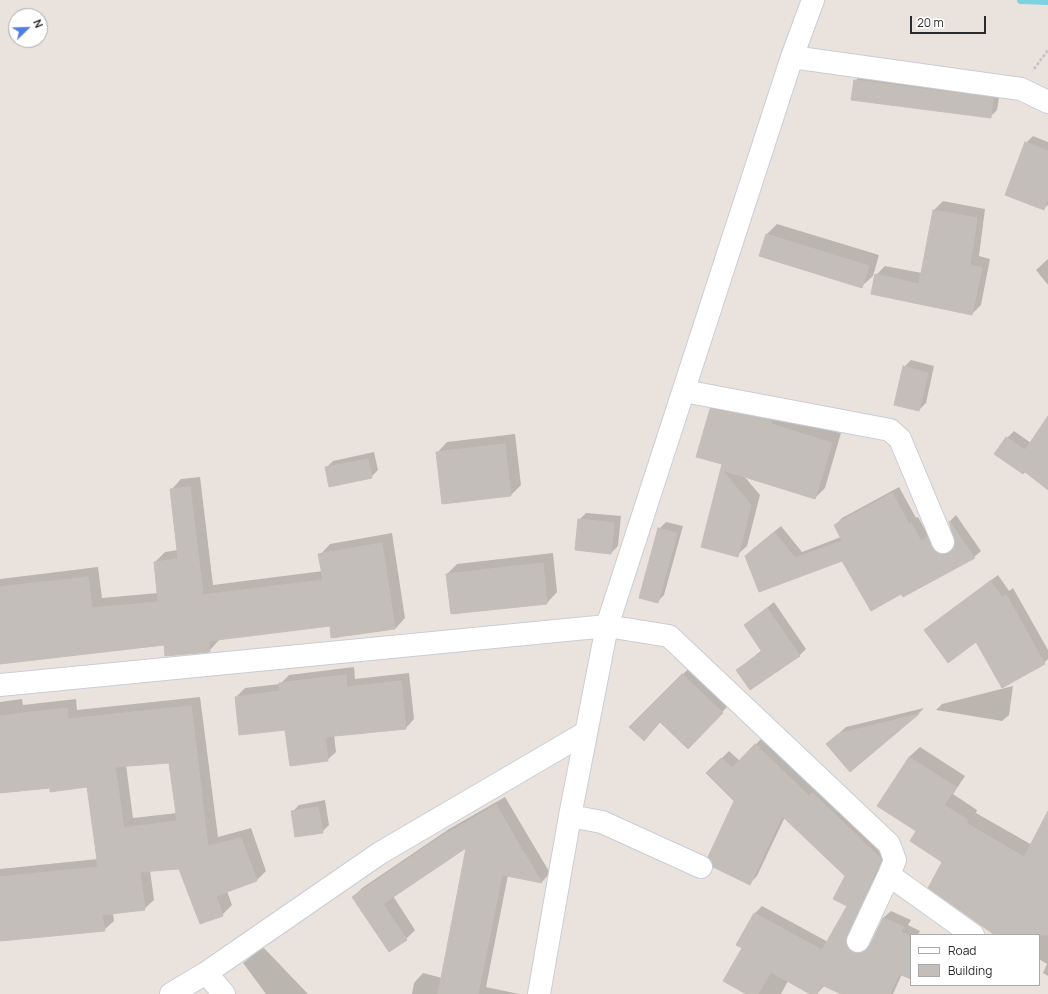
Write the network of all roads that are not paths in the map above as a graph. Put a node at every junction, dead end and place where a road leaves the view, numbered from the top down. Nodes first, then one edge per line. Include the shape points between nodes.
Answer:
1 (813, 0) edge
2 (792, 57) junction
3 (1048, 102) edge
4 (684, 391) junction
5 (943, 542) dead end
6 (607, 626) junction
7 (0, 685) edge
8 (585, 733) junction
9 (570, 816) junction
10 (701, 867) dead end
11 (889, 875) junction
12 (972, 934) edge
13 (858, 941) dead end
14 (206, 972) junction
15 (171, 994) edge
16 (224, 994) edge
17 (538, 994) edge

1 - 2 street
2 - 3 street via 1021,89
2 - 4 street
4 - 5 street via 890,430 900,439
4 - 6 street
6 - 7 street
6 - 8 street
6 - 11 street via 670,636 889,844 895,860
8 - 9 street
8 - 14 street via 380,853
9 - 10 street via 602,822
9 - 17 street
11 - 12 street
11 - 13 street
14 - 15 street
14 - 16 street

